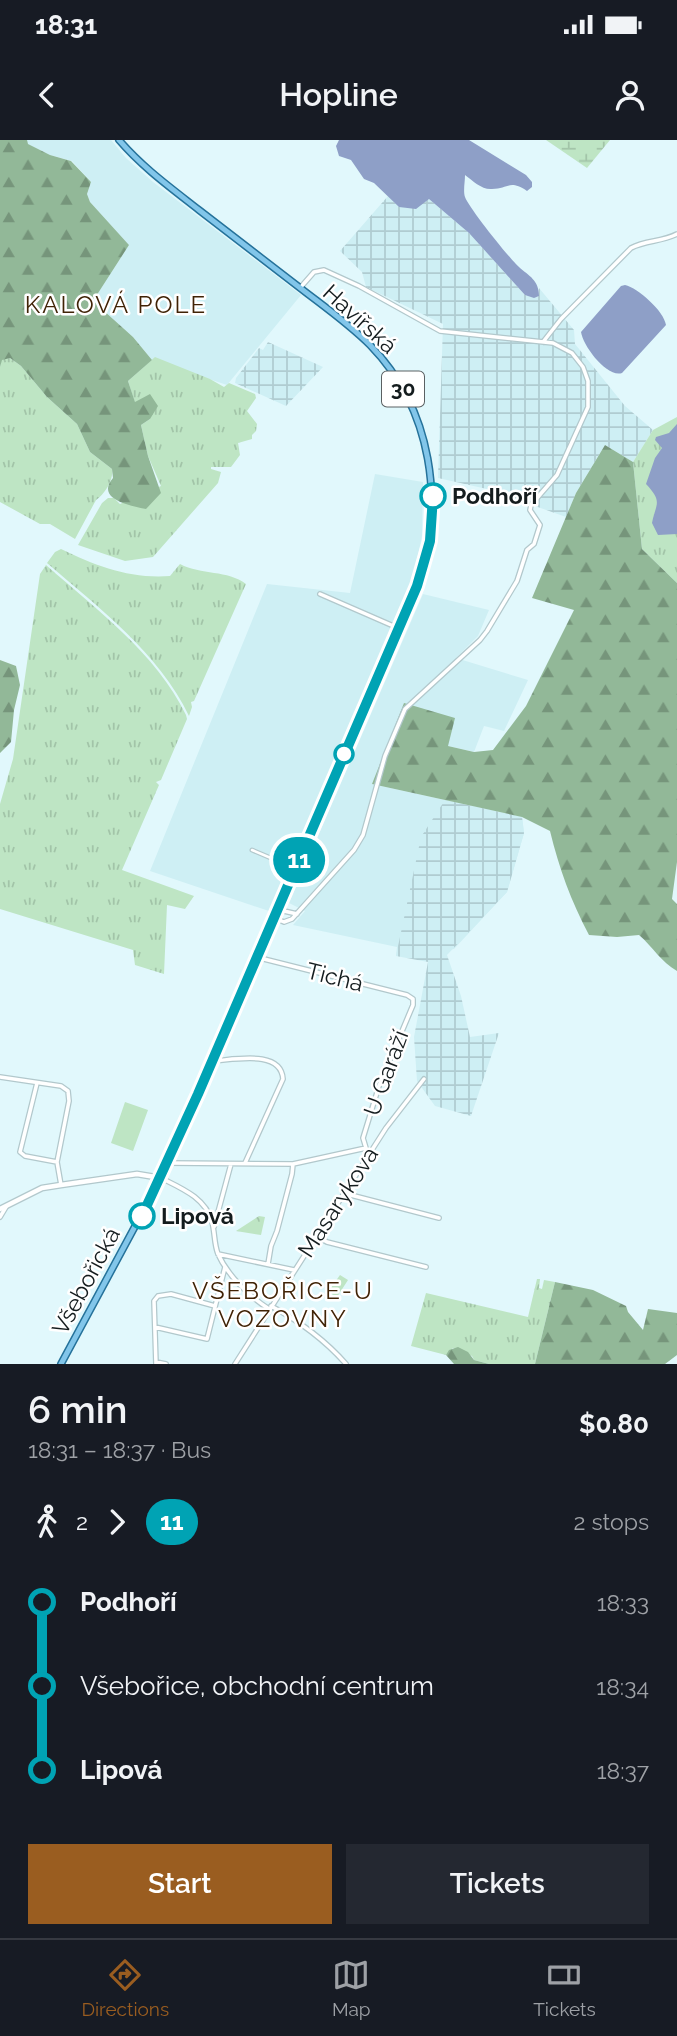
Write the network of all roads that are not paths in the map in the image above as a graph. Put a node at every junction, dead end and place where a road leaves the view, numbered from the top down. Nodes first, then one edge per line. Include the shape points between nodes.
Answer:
1 (119, 140) edge
2 (677, 234) edge
3 (300, 288) junction
4 (543, 342) junction
5 (320, 594) dead end
6 (399, 629) junction
7 (252, 850) dead end
8 (285, 864) dead end
9 (282, 900) junction
10 (297, 914) junction
11 (274, 918) junction
12 (256, 957) junction
13 (413, 999) joint
14 (212, 1061) junction
15 (0, 1077) edge
16 (424, 1079) dead end
17 (37, 1083) junction
18 (369, 1150) junction
19 (57, 1162) junction
20 (168, 1163) junction
21 (231, 1163) junction
22 (245, 1163) junction
23 (293, 1164) junction
24 (161, 1178) junction
25 (61, 1185) junction
26 (343, 1193) junction
27 (6, 1207) junction
28 (0, 1209) edge
29 (0, 1217) edge
30 (439, 1218) dead end
31 (214, 1229) junction
32 (316, 1236) junction
33 (218, 1254) junction
34 (268, 1264) junction
35 (225, 1267) junction
36 (426, 1267) dead end
37 (294, 1269) junction
38 (215, 1306) junction
39 (270, 1308) junction
40 (155, 1327) junction
41 (156, 1363) edge
42 (61, 1364) edge
43 (166, 1364) edge
44 (235, 1364) edge
45 (346, 1364) edge

1 - 3 main road, Havířská / 30 via 165,184
2 - 4 street via 631,248
3 - 4 street via 313,272 324,270 440,331
3 - 6 main road, Havířská / 30 via 363,338 386,364 408,400 425,442 433,488 431,530 422,573
4 - 10 street via 572,353 583,367 588,407 557,475 531,505 540,524 534,544 480,640 405,709 385,756 363,835
5 - 6 street
6 - 9 main road, Havířská / 30
7 - 8 street
9 - 10 street via 284,911
9 - 11 main road, Havířská / 30
10 - 11 street via 284,922
11 - 12 main road, Havířská / 30
12 - 13 street, Tichá
12 - 14 main road, Havířská / 30
13 - 18 street, U Garáží via 363,1138
14 - 20 main road, Havířská / 30
14 - 22 street via 266,1059 283,1071
15 - 17 street
16 - 18 street, Masarykova
17 - 19 street via 68,1091
17 - 19 street via 20,1152
18 - 23 street
18 - 26 street, Masarykova
19 - 25 street
20 - 21 street
20 - 24 main road, Havířská / 30
21 - 22 street
21 - 31 street
22 - 23 street
23 - 34 street
24 - 25 street via 137,1174
24 - 31 street via 200,1201
24 - 42 main road, Všebořická / 30
25 - 27 street via 42,1188
26 - 30 street
26 - 32 street, Masarykova
27 - 28 street
27 - 29 street
31 - 33 street
32 - 36 street
32 - 37 street, Masarykova
33 - 34 street
33 - 35 street
34 - 37 street
35 - 38 street
35 - 39 street
37 - 39 street, Masarykova
38 - 40 street via 207,1339
38 - 40 street via 164,1294 154,1301
39 - 44 street, Masarykova
39 - 45 street via 290,1316
40 - 41 street
41 - 43 street

